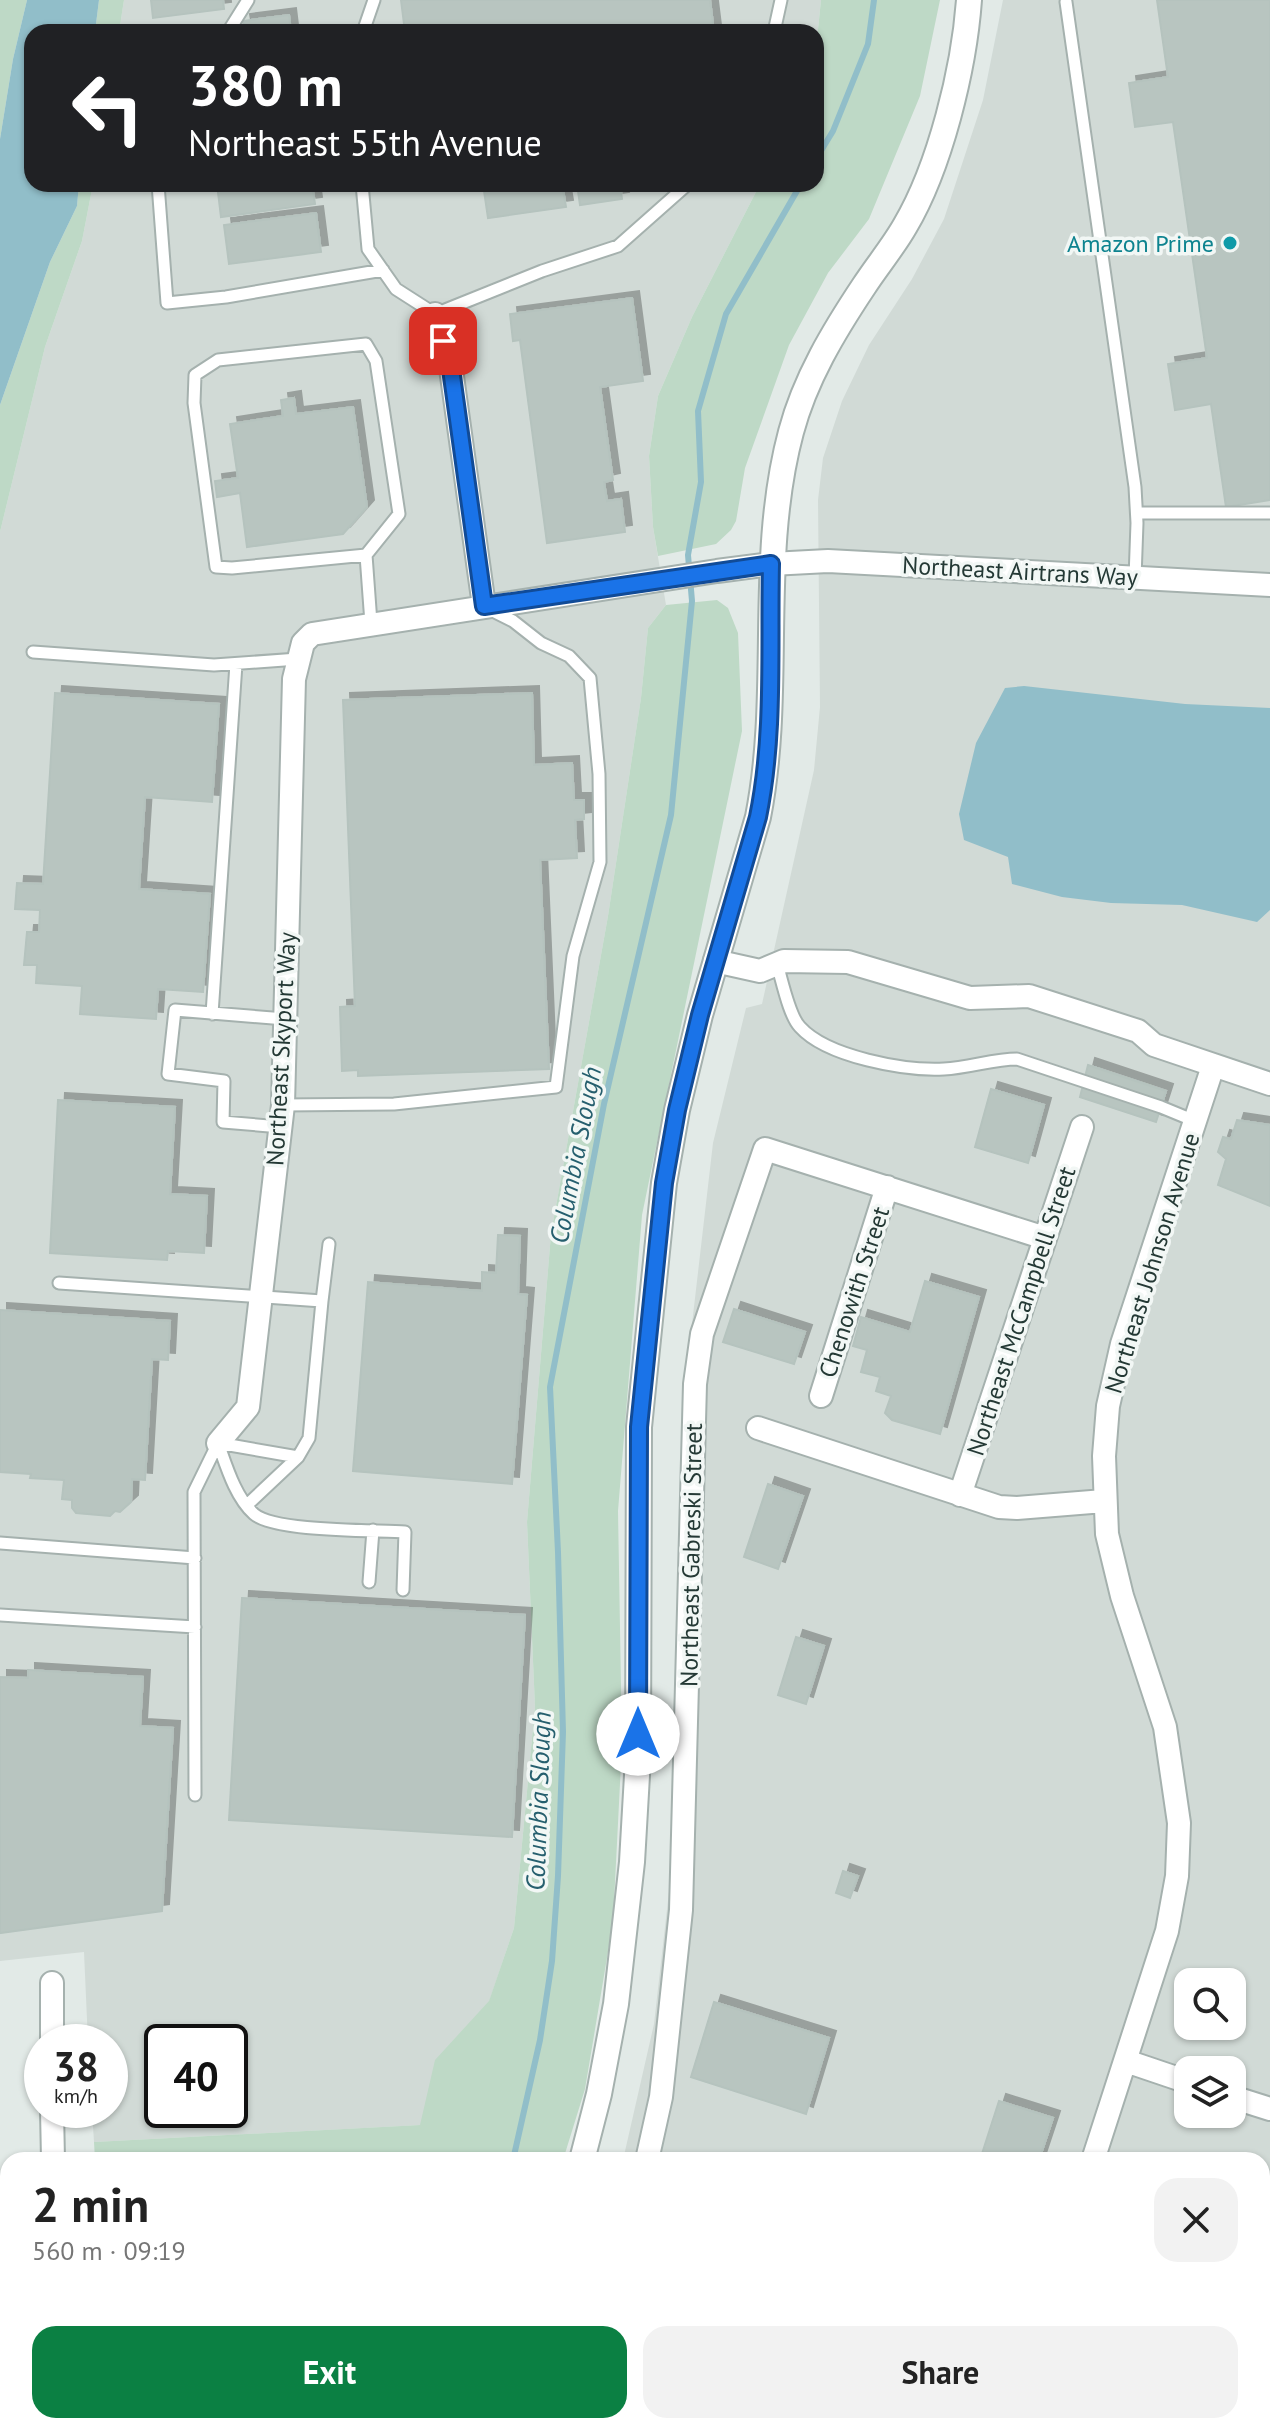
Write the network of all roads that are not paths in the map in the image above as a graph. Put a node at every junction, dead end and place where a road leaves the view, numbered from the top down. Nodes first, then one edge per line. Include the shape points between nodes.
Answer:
1 (248, 0) edge
2 (374, 0) edge
3 (781, 0) edge
4 (969, 0) edge
5 (1066, 2) dead end
6 (233, 24) edge
7 (366, 24) edge
8 (776, 24) edge
9 (159, 192) edge
10 (363, 192) edge
11 (679, 192) edge
12 (383, 270) junction
13 (435, 314) junction
14 (1137, 513) junction
15 (1270, 513) edge
16 (366, 555) junction
17 (771, 564) junction
18 (1135, 578) junction
19 (1270, 585) edge
20 (484, 606) junction
21 (371, 623) junction
22 (300, 651) junction
23 (33, 652) dead end
24 (236, 664) junction
25 (715, 961) junction
26 (777, 964) junction
27 (212, 1014) junction
28 (285, 1019) junction
29 (1213, 1066) junction
30 (1270, 1084) edge
31 (282, 1116) junction
32 (1195, 1121) junction
33 (1082, 1127) dead end
34 (887, 1187) junction
35 (1045, 1238) junction
36 (329, 1244) dead end
37 (59, 1283) dead end
38 (261, 1296) junction
39 (322, 1301) junction
40 (821, 1396) dead end
41 (758, 1428) dead end
42 (218, 1443) junction
43 (298, 1457) junction
44 (960, 1495) junction
45 (1104, 1501) junction
46 (247, 1505) junction
47 (373, 1530) junction
48 (0, 1543) edge
49 (195, 1558) junction
50 (369, 1582) dead end
51 (403, 1590) dead end
52 (0, 1615) edge
53 (195, 1627) junction
54 (195, 1795) dead end
55 (52, 1983) dead end
56 (52, 2024) edge
57 (1126, 2061) junction
58 (1174, 2077) edge
59 (1246, 2101) edge
60 (1270, 2109) edge
61 (52, 2128) edge
62 (53, 2152) edge
63 (584, 2152) edge
64 (649, 2152) edge
65 (1096, 2152) edge

1 - 6 lane
2 - 7 lane
3 - 8 lane
4 - 17 street via 952,95 925,184 905,226 825,348 798,410 777,494
5 - 14 lane
9 - 12 lane via 167,303
10 - 12 lane via 368,249
11 - 13 lane via 618,246
12 - 13 lane via 396,289
13 - 20 street via 451,369
14 - 15 lane
14 - 18 lane
16 - 16 lane via 216,567 194,403 195,375 218,360 366,344 376,361 399,514
16 - 21 lane
17 - 18 street, Northeast Airtrans Way via 828,561
17 - 20 street, Northeast Airtrans Way
17 - 25 street via 765,782
18 - 19 street, Northeast Airtrans Way
20 - 21 street, Northeast Airtrans Way
20 - 31 lane via 569,656 590,678 600,862 573,956 556,1087
21 - 22 street, Northeast Airtrans Way via 312,634
22 - 24 lane
22 - 28 street, Northeast Skyport Way via 294,679
23 - 24 lane
24 - 27 lane
25 - 26 street via 760,971
25 - 63 street via 677,1110 659,1223 639,1427 638,1758 632,1862 616,2004
26 - 29 street via 848,962 970,998 1029,996 1138,1031 1154,1045
26 - 32 lane via 799,1027 834,1051 888,1065 944,1069 1017,1059
27 - 28 lane
27 - 31 lane via 175,1010 168,1074 224,1081 223,1122
28 - 31 street, Northeast Skyport Way
29 - 30 street
29 - 32 street, Northeast Johnson Avenue
31 - 38 street, Northeast Skyport Way
32 - 45 street, Northeast Johnson Avenue via 1112,1381
33 - 35 street, Northeast McCampbell Street
34 - 35 street
34 - 40 street, Chenowith Street
34 - 64 street, Northeast Gabreski Street via 765,1149 702,1334 695,1384 681,1910 661,2097
35 - 44 street, Northeast McCampbell Street
36 - 39 lane
37 - 38 lane
38 - 39 lane
38 - 42 street, Northeast Skyport Way via 248,1407
39 - 43 lane via 309,1438
41 - 44 street
42 - 43 lane
42 - 46 lane
42 - 49 lane via 194,1492
43 - 46 lane
44 - 45 street via 1017,1508
45 - 57 street, Northeast Johnson Avenue via 1122,1596 1165,1727 1179,1823 1167,1931
46 - 47 lane via 265,1521
47 - 50 lane
47 - 51 lane via 405,1532
48 - 49 lane
49 - 53 lane
52 - 53 lane
53 - 54 lane
55 - 56 street
57 - 58 street
57 - 65 street, Northeast Johnson Avenue
59 - 60 street
61 - 62 street

